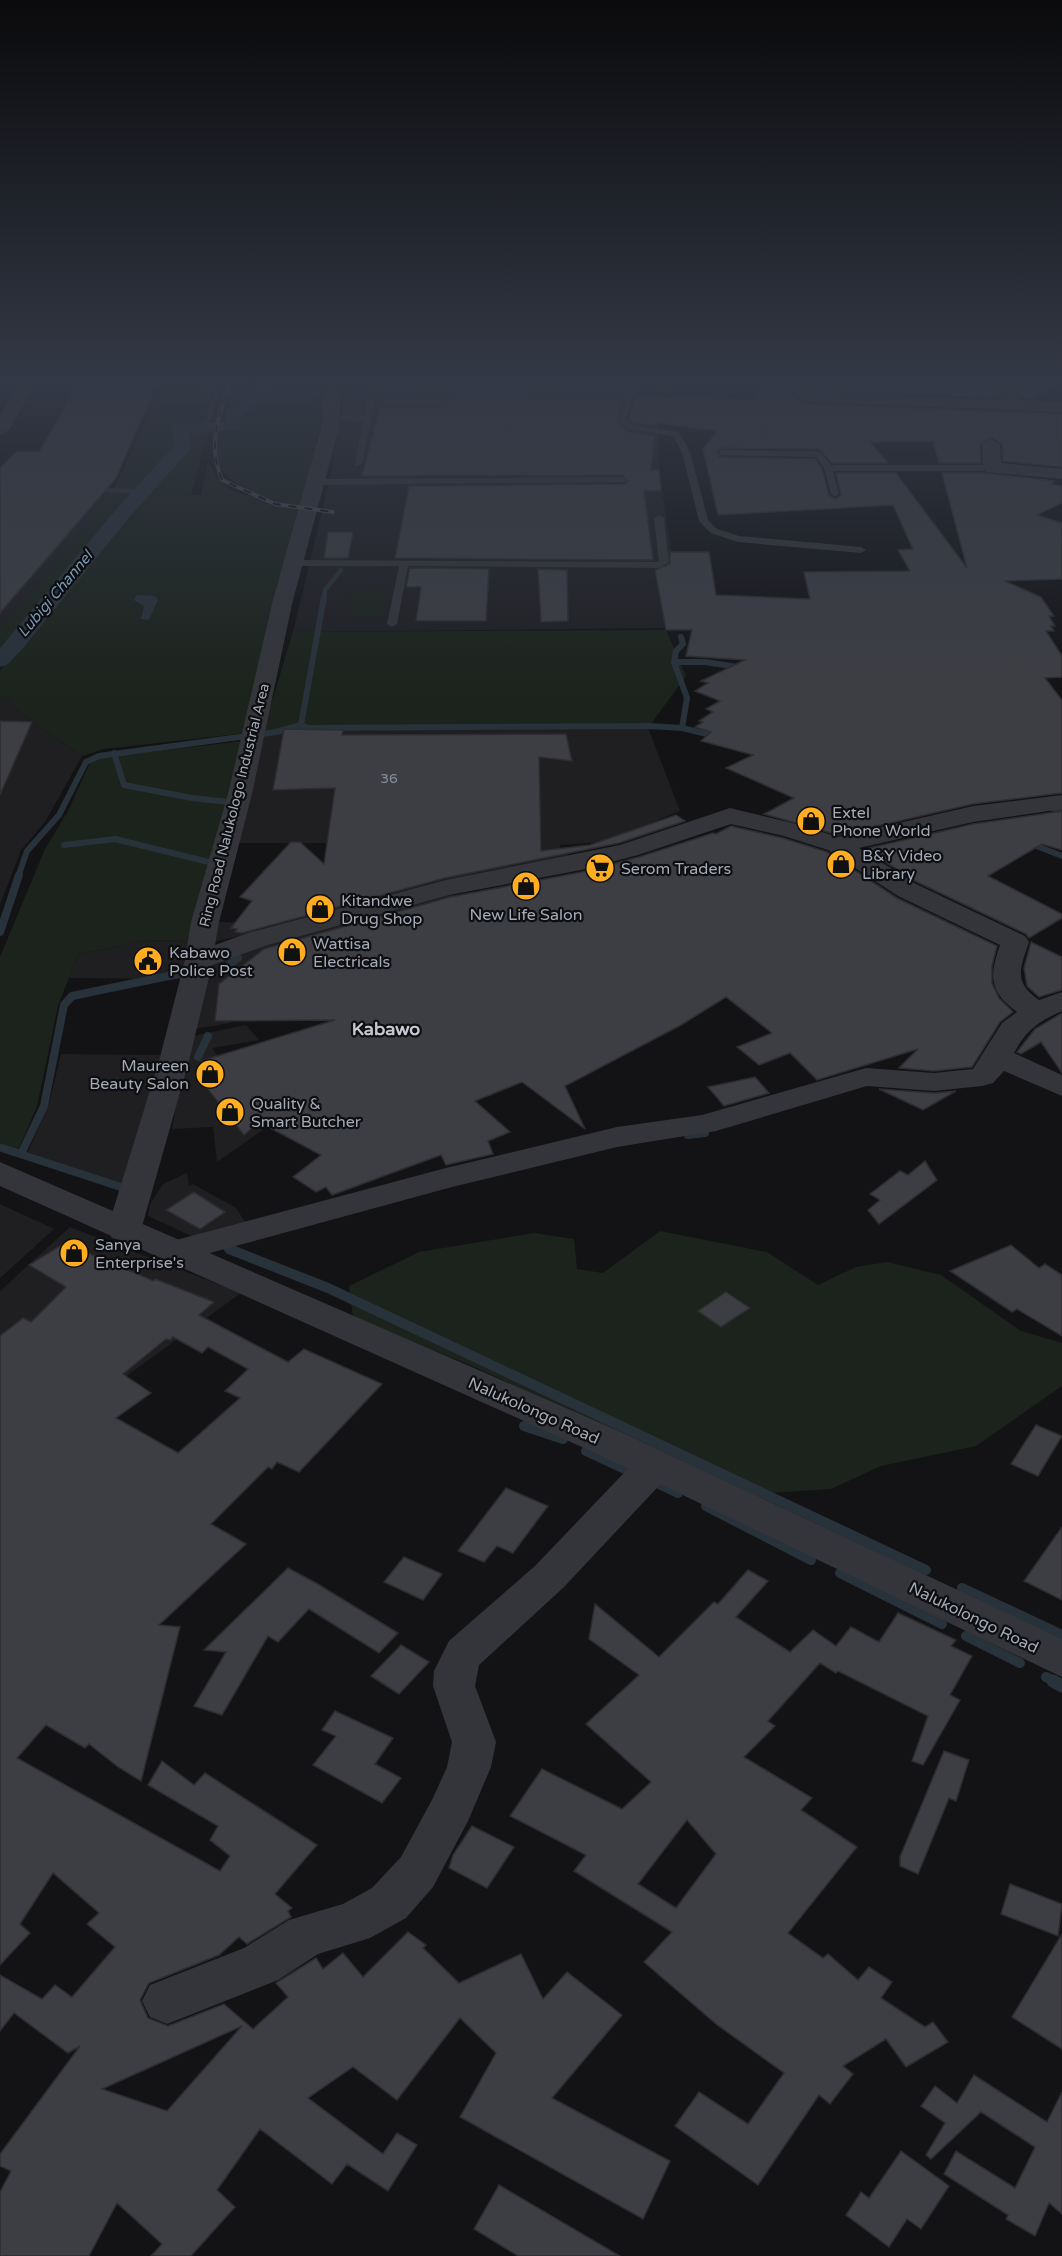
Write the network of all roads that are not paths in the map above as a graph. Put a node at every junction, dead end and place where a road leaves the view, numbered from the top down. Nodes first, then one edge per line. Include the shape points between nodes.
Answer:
1 (314, 484) edge
2 (694, 484) edge
3 (832, 484) edge
4 (835, 494) dead end
5 (659, 518) dead end
6 (861, 550) dead end
7 (293, 563) junction
8 (404, 563) junction
9 (392, 624) dead end
10 (1062, 802) edge
11 (1031, 805) junction
12 (1062, 814) edge
13 (837, 845) junction
14 (199, 960) junction
15 (1049, 1006) edge
16 (997, 1056) junction
17 (1062, 1087) edge
18 (0, 1173) edge
19 (124, 1230) junction
20 (173, 1252) junction
21 (655, 1465) junction
22 (1062, 1659) edge
23 (167, 2001) dead end

1 - 7 street, Ring Road Nalukologo Industrial Area
2 - 6 lane via 704,521 714,531 738,539
3 - 4 lane
5 - 8 lane via 664,562 659,565
7 - 8 lane
7 - 14 street, Ring Road Nalukologo Industrial Area
8 - 9 lane
10 - 11 street
11 - 12 street
11 - 13 street via 962,816
13 - 14 street via 762,821 730,816 629,850 446,888 258,939
13 - 15 street via 907,890 1015,942 1004,981 1010,992
14 - 19 street, Ring Road Nalukologo Industrial Area
15 - 16 street via 1017,1023
16 - 17 street
16 - 20 street via 988,1072 970,1080 934,1082 866,1077 705,1124 617,1137
18 - 19 street, Nalukolongo Road
19 - 20 street, Nalukolongo Road
20 - 21 street, Nalukolongo Road
21 - 22 street, Nalukolongo Road
21 - 23 street via 550,1576 464,1653 455,1671 454,1686 474,1742 469,1767 417,1872 389,1903 353,1923 306,1935 261,1964

